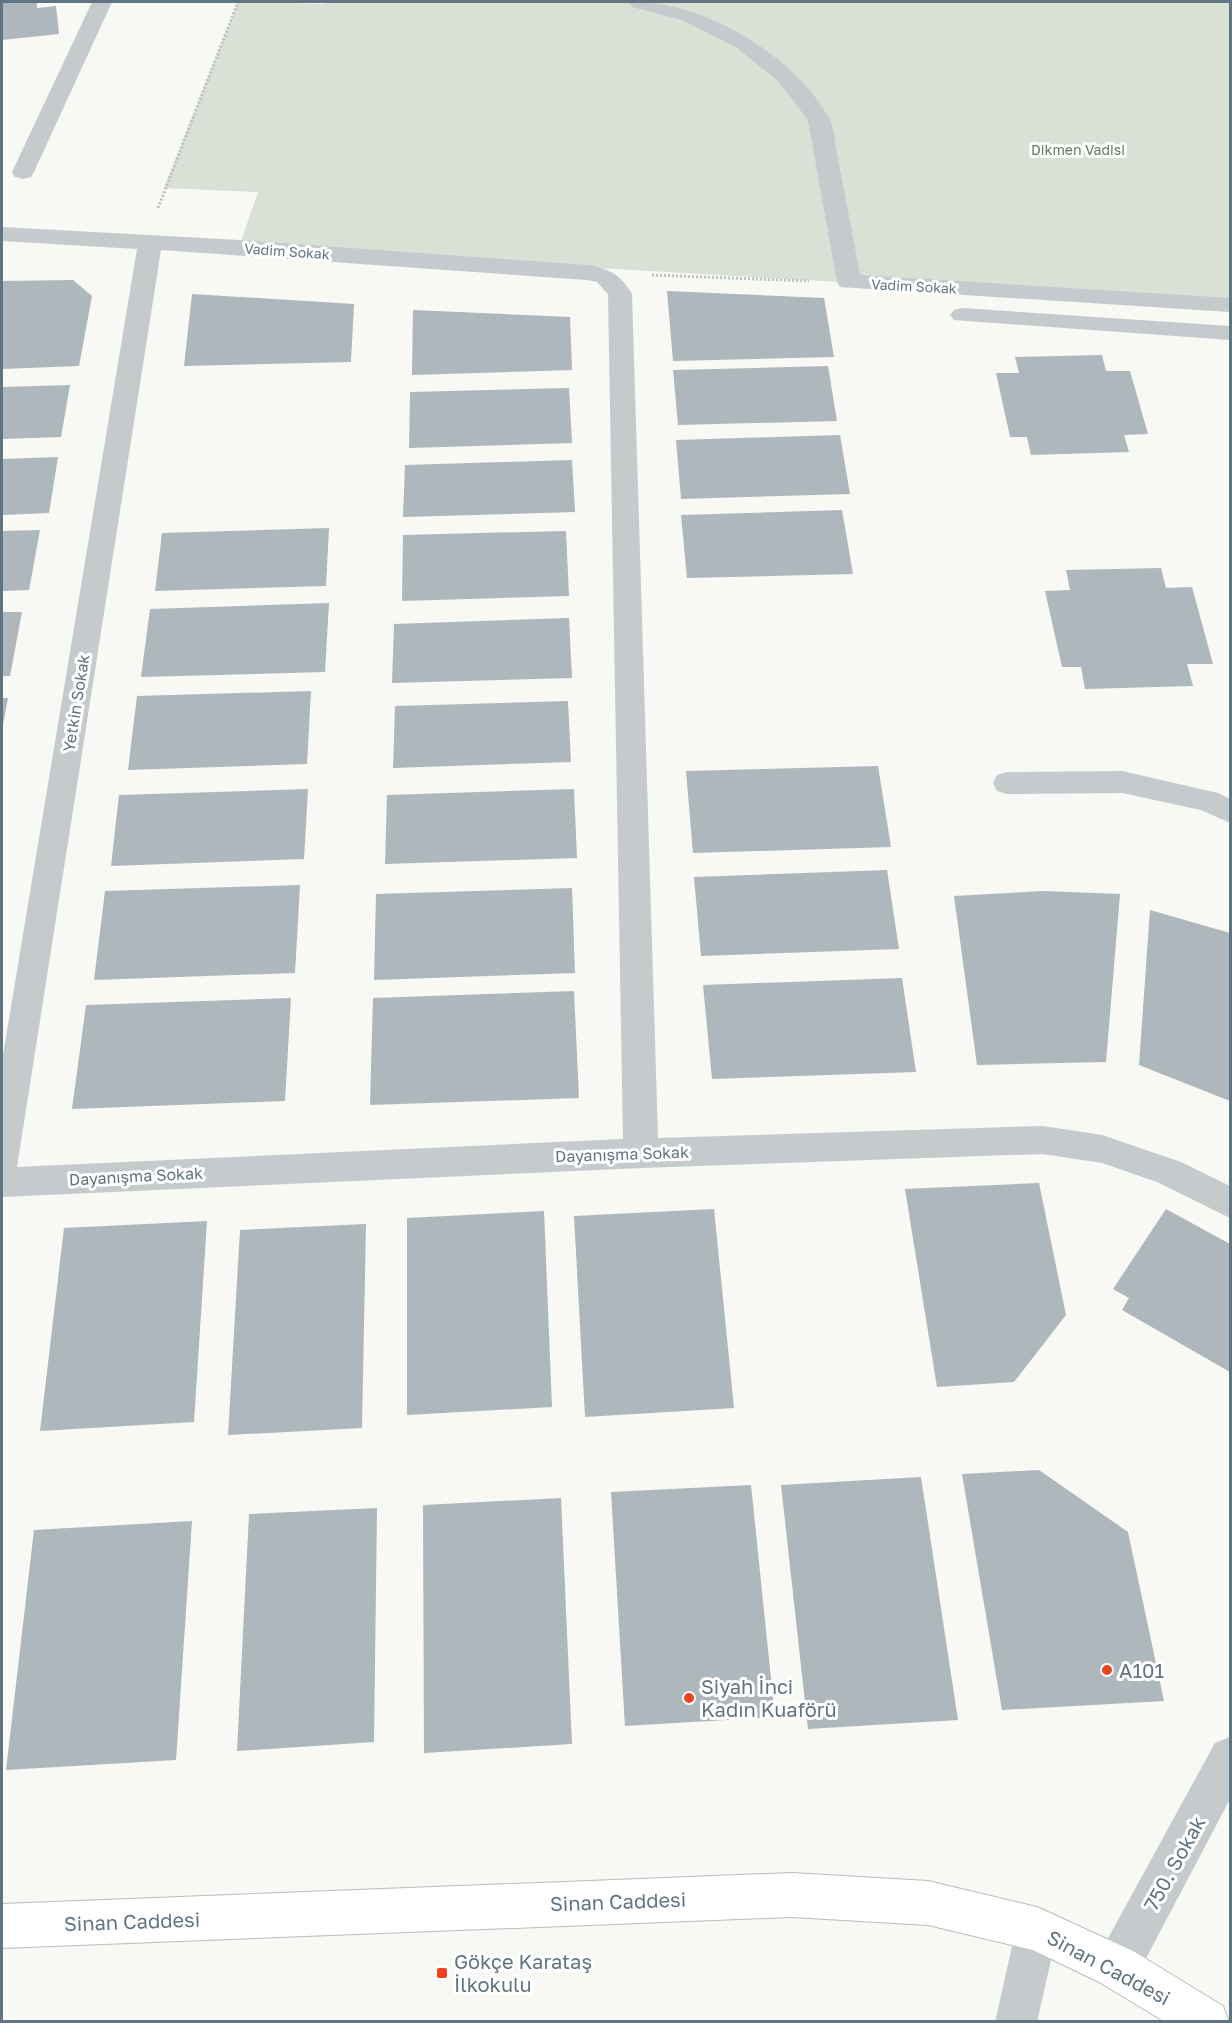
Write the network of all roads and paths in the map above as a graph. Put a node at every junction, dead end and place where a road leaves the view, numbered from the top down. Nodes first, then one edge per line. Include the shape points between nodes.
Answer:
1 (102, 2) edge
2 (238, 2) edge
3 (640, 2) edge
4 (23, 172) dead end
5 (2, 234) edge
6 (150, 244) junction
7 (584, 272) junction
8 (849, 282) junction
9 (1230, 305) edge
10 (962, 315) dead end
11 (1230, 333) edge
12 (1007, 783) dead end
13 (1230, 812) edge
14 (641, 1153) junction
15 (2, 1162) edge
16 (2, 1182) edge
17 (1230, 1203) edge
18 (1230, 1758) edge
19 (2, 1926) edge
20 (1037, 1929) junction
21 (1117, 1967) junction
22 (1016, 2022) edge
23 (1207, 2022) edge

1 - 4 lane
2 - 6 path via 162,195
3 - 8 street via 690,15 745,43 786,76 819,120
5 - 6 street, Vadim Sokak
6 - 7 street, Vadim Sokak
6 - 15 street, Yetkin Sokak
7 - 8 path, Vadim Sokak
7 - 14 street via 613,281 620,294
8 - 9 street, Vadim Sokak
10 - 11 lane
12 - 13 lane via 1122,782 1208,801
14 - 16 street, Dayanışma Sokak
14 - 17 street, Dayanışma Sokak via 1043,1140 1102,1149 1169,1172
18 - 21 street, 750. Sokak
19 - 20 main road, Sinan Caddesi via 792,1895 928,1903
20 - 21 main road, Sinan Caddesi
20 - 22 lane
21 - 23 main road, Sinan Caddesi

